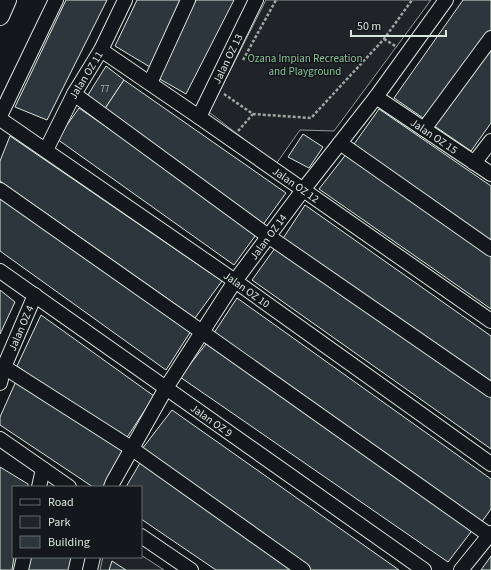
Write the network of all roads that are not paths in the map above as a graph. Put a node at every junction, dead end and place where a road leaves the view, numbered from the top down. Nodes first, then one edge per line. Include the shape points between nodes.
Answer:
1 (7, 0) edge
2 (56, 0) edge
3 (125, 0) edge
4 (188, 0) edge
5 (256, 0) edge
6 (446, 0) edge
7 (0, 16) edge
8 (491, 38) edge
9 (101, 50) junction
10 (150, 83) junction
11 (74, 94) junction
12 (376, 97) junction
13 (199, 117) junction
14 (0, 118) edge
15 (424, 130) junction
16 (491, 141) edge
17 (340, 143) junction
18 (46, 150) junction
19 (474, 164) junction
20 (491, 174) edge
21 (0, 190) edge
22 (303, 190) junction
23 (268, 236) junction
24 (491, 249) edge
25 (0, 271) edge
26 (235, 281) junction
27 (35, 295) junction
28 (491, 321) edge
29 (202, 332) junction
30 (2, 367) edge
31 (0, 383) edge
32 (166, 388) junction
33 (491, 390) edge
34 (0, 439) edge
35 (131, 448) junction
36 (491, 464) edge
37 (43, 469) junction
38 (39, 486) edge
39 (68, 486) edge
40 (112, 486) edge
41 (490, 534) edge
42 (142, 537) edge
43 (24, 558) edge
44 (93, 558) edge
45 (21, 570) edge
46 (90, 570) edge
47 (191, 570) edge
48 (304, 570) edge
49 (424, 570) edge
50 (461, 570) edge

1 - 7 main road
2 - 14 street
3 - 9 street, Jalan OZ 11
4 - 10 street
5 - 13 street, Jalan OZ 13
6 - 12 street, Jalan OZ 14
8 - 15 street
9 - 10 street, Jalan OZ 12
9 - 11 street, Jalan OZ 11
10 - 13 street, Jalan OZ 12
11 - 18 street, Jalan OZ 11
11 - 23 street
12 - 15 street, Jalan OZ 15
12 - 17 street, Jalan OZ 14
13 - 22 street, Jalan OZ 12
14 - 18 street, Jalan OZ 10
15 - 19 street, Jalan OZ 15
16 - 19 street
17 - 22 street, Jalan OZ 14
17 - 24 street
18 - 26 street, Jalan OZ 10
19 - 20 street, Jalan OZ 15
21 - 29 street
22 - 23 street, Jalan OZ 14
22 - 28 street, Jalan OZ 12
23 - 26 street, Jalan OZ 14
23 - 33 street
25 - 27 street, Jalan OZ 9
26 - 29 street, Jalan OZ 14
26 - 36 street, Jalan OZ 10
27 - 30 street, Jalan OZ 4
27 - 32 street, Jalan OZ 9
29 - 32 street, Jalan OZ 14
29 - 41 street
30 - 31 street, Jalan OZ 4
30 - 35 street
32 - 35 street, Jalan OZ 14
32 - 49 street, Jalan OZ 9
34 - 37 street
35 - 40 street, Jalan OZ 14
35 - 48 street
37 - 38 street
37 - 39 street
41 - 50 street
42 - 47 street
43 - 45 street
44 - 46 street

